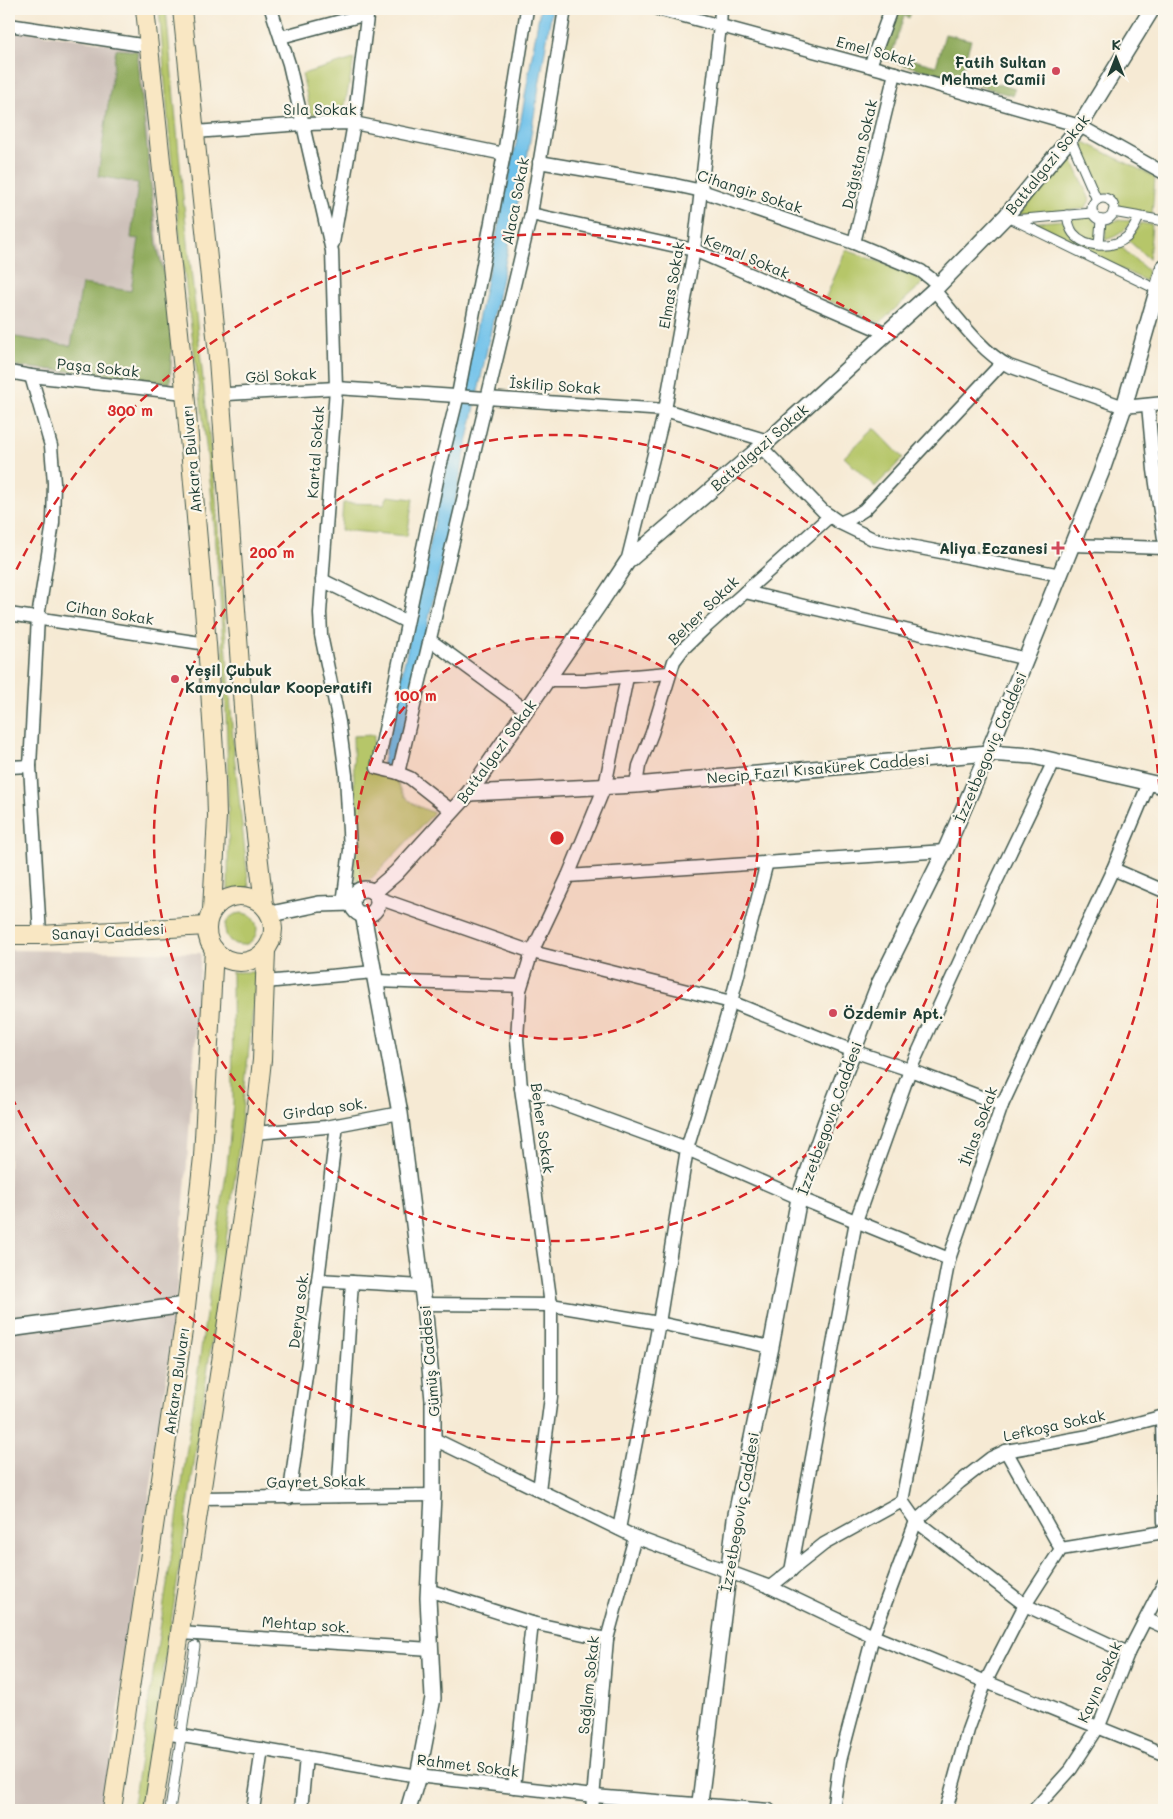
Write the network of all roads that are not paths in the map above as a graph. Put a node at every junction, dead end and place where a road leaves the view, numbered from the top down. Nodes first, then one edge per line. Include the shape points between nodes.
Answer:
1 (145, 9) edge
2 (182, 9) edge
3 (271, 9) edge
4 (527, 9) edge
5 (565, 9) edge
6 (658, 9) edge
7 (721, 9) edge
8 (891, 9) edge
9 (1152, 9) edge
10 (367, 11) edge
11 (9, 24) edge
12 (720, 26) junction
13 (281, 37) junction
14 (148, 46) junction
15 (870, 66) junction
16 (895, 73) junction
17 (304, 124) junction
18 (354, 124) junction
19 (1080, 126) junction
20 (195, 132) junction
21 (1070, 138) junction
22 (504, 154) junction
23 (539, 162) junction
24 (1164, 173) edge
25 (702, 191) junction
26 (1097, 200) junction
27 (1113, 212) junction
28 (1092, 213) junction
29 (531, 214) junction
30 (1066, 215) junction
31 (1139, 217) junction
32 (1009, 218) junction
33 (1102, 220) junction
34 (1164, 221) edge
35 (854, 243) junction
36 (1099, 246) junction
37 (694, 250) junction
38 (332, 251) junction
39 (1164, 267) edge
40 (936, 287) junction
41 (1158, 290) junction
42 (886, 333) junction
43 (1002, 363) junction
44 (9, 372) edge
45 (30, 376) junction
46 (336, 388) junction
47 (185, 393) junction
48 (228, 394) dead end
49 (459, 395) junction
50 (483, 397) junction
51 (1164, 403) edge
52 (1148, 405) junction
53 (1124, 407) junction
54 (665, 410) junction
55 (764, 444) junction
56 (835, 520) junction
57 (1164, 539) edge
58 (1073, 545) junction
59 (1164, 548) edge
60 (627, 562) junction
61 (1061, 575) junction
62 (322, 580) junction
63 (745, 592) junction
64 (9, 614) edge
65 (38, 617) junction
66 (407, 622) junction
67 (430, 640) junction
68 (207, 644) junction
69 (1027, 659) junction
70 (669, 673) junction
71 (627, 677) junction
72 (547, 680) junction
73 (526, 710) junction
74 (988, 753) junction
75 (1054, 761) junction
76 (30, 766) junction
77 (9, 767) edge
78 (398, 773) junction
79 (636, 784) junction
80 (1157, 785) edge
81 (605, 786) junction
82 (469, 793) junction
83 (452, 811) junction
84 (945, 851) junction
85 (767, 862) junction
86 (1113, 868) junction
87 (568, 876) junction
88 (1164, 891) edge
89 (376, 895) junction
90 (348, 903) junction
91 (267, 909) junction
92 (363, 914) junction
93 (210, 918) junction
94 (9, 934) edge
95 (40, 935) junction
96 (214, 949) junction
97 (266, 951) junction
98 (532, 952) junction
99 (375, 976) junction
100 (265, 982) junction
101 (521, 986) junction
102 (731, 1002) junction
103 (853, 1051) junction
104 (910, 1070) junction
105 (520, 1088) junction
106 (1002, 1105) junction
107 (400, 1113) junction
108 (337, 1125) junction
109 (254, 1133) junction
110 (687, 1149) junction
111 (799, 1198) junction
112 (856, 1221) junction
113 (949, 1259) junction
114 (318, 1280) junction
115 (352, 1282) junction
116 (422, 1286) junction
117 (424, 1304) junction
118 (185, 1305) junction
119 (550, 1305) junction
120 (659, 1323) junction
121 (9, 1329) edge
122 (771, 1348) junction
123 (1163, 1416) edge
124 (434, 1439) junction
125 (1006, 1451) junction
126 (539, 1490) junction
127 (433, 1495) junction
128 (338, 1496) junction
129 (201, 1498) junction
130 (289, 1498) junction
131 (902, 1502) junction
132 (916, 1521) junction
133 (1164, 1522) edge
134 (618, 1529) junction
135 (1164, 1532) edge
136 (635, 1537) junction
137 (1061, 1549) junction
138 (790, 1571) junction
139 (727, 1572) junction
140 (1164, 1583) edge
141 (770, 1587) junction
142 (428, 1590) junction
143 (1025, 1605) junction
144 (1146, 1619) junction
145 (532, 1623) junction
146 (1164, 1627) edge
147 (180, 1633) junction
148 (873, 1636) junction
149 (607, 1639) junction
150 (195, 1646) dead end
151 (431, 1648) junction
152 (1128, 1653) junction
153 (986, 1681) junction
154 (1098, 1726) junction
155 (174, 1734) junction
156 (262, 1749) junction
157 (1164, 1754) edge
158 (306, 1757) junction
159 (418, 1776) junction
160 (514, 1787) junction
161 (594, 1796) junction
162 (699, 1808) edge
163 (112, 1810) edge
164 (154, 1810) edge
165 (170, 1810) edge
166 (253, 1810) edge
167 (301, 1810) edge
168 (408, 1810) edge
169 (592, 1810) edge
170 (769, 1810) edge
171 (833, 1810) edge
172 (946, 1810) edge
173 (1034, 1810) edge

1 - 14 main road, Ankara Bulvarı
2 - 20 main road
3 - 13 street, Kartal Sokak
4 - 22 street
5 - 23 street, Alaca Sokak
6 - 12 street, Emel Sokak
7 - 12 street, Elmas Sokak
8 - 15 street
9 - 19 street, Battalgazi Sokak
10 - 13 street
10 - 18 street
11 - 14 street
12 - 15 street, Emel Sokak
12 - 25 street, Elmas Sokak
13 - 17 street, Kartal Sokak
14 - 47 main road, Ankara Bulvarı
15 - 16 street, Emel Sokak
16 - 19 street, Emel Sokak
16 - 35 street, Dağıstan Sokak
17 - 18 street, Sıla Sokak
17 - 20 street, Sıla Sokak
17 - 38 street, Kartal Sokak
18 - 22 street, Sıla Sokak
18 - 38 street
19 - 21 street, Battalgazi Sokak
19 - 24 street, Emel Sokak
20 - 91 main road via 217,345 246,749
21 - 26 street
21 - 32 street, Battalgazi Sokak
22 - 49 street
23 - 25 street, Cihangir Sokak
23 - 29 street, Alaca Sokak
25 - 35 street, Cihangir Sokak
25 - 37 street, Elmas Sokak
26 - 27 street via 1108,200
26 - 28 street
27 - 31 street
27 - 33 street
28 - 30 street
28 - 33 street
29 - 37 street, Kemal Sokak
29 - 50 street, Alaca Sokak
30 - 32 street
30 - 36 street via 1074,234
31 - 34 street
31 - 36 street via 1125,238
32 - 40 street, Battalgazi Sokak
32 - 41 street
33 - 36 street
35 - 40 street, Cihangir Sokak via 921,271
37 - 42 street, Kemal Sokak
37 - 54 street, Elmas Sokak
38 - 46 street, Kartal Sokak
39 - 41 street, İzzetbegoviç Caddesi
40 - 42 street, Battalgazi Sokak
40 - 43 street, Cihangir Sokak via 980,342
41 - 53 street, İzzetbegoviç Caddesi
42 - 55 street, Battalgazi Sokak
43 - 53 street, Cihangir Sokak
43 - 56 street, Beher Sokak via 864,510 853,517
44 - 45 street, Paşa Sokak
45 - 47 street, Paşa Sokak
45 - 65 street via 51,446 54,483 53,523
46 - 48 street, Göl Sokak
46 - 49 street, İskilip Sokak
46 - 62 street, Kartal Sokak
47 - 68 main road, Ankara Bulvarı
49 - 50 street, İskilip Sokak
49 - 66 street via 439,471
50 - 54 street, İskilip Sokak
50 - 67 street, Alaca Sokak
51 - 52 street
52 - 53 street
52 - 57 street
53 - 58 street, İzzetbegoviç Caddesi
54 - 55 street, İskilip Sokak
54 - 60 street, Elmas Sokak
55 - 56 street via 823,511
55 - 60 street, Battalgazi Sokak
56 - 61 street via 873,539
56 - 63 street, Beher Sokak
58 - 59 street
58 - 61 street, İzzetbegoviç Caddesi
60 - 72 street, Battalgazi Sokak
61 - 69 street, İzzetbegoviç Caddesi
62 - 66 street
62 - 90 street, Kartal Sokak via 321,636 346,775 350,850
63 - 69 street
63 - 70 street, Beher Sokak via 683,649
64 - 65 street, Cihan Sokak
65 - 68 street, Cihan Sokak
65 - 76 street
66 - 78 street via 377,768
67 - 73 street
67 - 78 street, Alaca Sokak
68 - 93 main road, Ankara Bulvarı via 216,790 216,846
69 - 74 street, İzzetbegoviç Caddesi
70 - 71 street
70 - 79 street, Beher Sokak
71 - 72 street
71 - 81 street, Beher Sokak
72 - 73 street, Battalgazi Sokak
73 - 82 street, Battalgazi Sokak
74 - 75 street, Necip Fazıl Kısakürek Caddesi via 1021,754
74 - 79 street, Necip Fazıl Kısakürek Caddesi
74 - 84 street, İzzetbegoviç Caddesi
75 - 80 street, Necip Fazıl Kısakürek Caddesi
75 - 104 street
76 - 77 street
76 - 95 street
78 - 83 street via 410,778
79 - 81 street, Necip Fazıl Kısakürek Caddesi
80 - 86 street, İhlas Sokak
81 - 82 street, Necip Fazıl Kısakürek Caddesi
81 - 87 street, Beher Sokak
82 - 83 street, Battalgazi Sokak
83 - 89 street, Battalgazi Sokak
84 - 85 street
84 - 103 street, İzzetbegoviç Caddesi via 879,984
85 - 87 street
85 - 102 street
86 - 88 street
86 - 106 street, İhlas Sokak
87 - 98 street, Beher Sokak
89 - 90 street via 367,889 358,891
89 - 92 street via 375,910
89 - 98 street
90 - 91 street
90 - 92 street
91 - 93 main road via 249,896 233,896 218,904
91 - 97 main road via 274,924 274,933
92 - 99 street, Gümüş Caddesi
93 - 95 main road, Sanayi Caddesi
93 - 96 main road via 207,934
94 - 95 main road, Sanayi Caddesi
96 - 97 main road via 227,960 244,962 252,961
96 - 118 main road, Ankara Bulvarı via 203,1157
97 - 100 main road
98 - 101 street, Beher Sokak
98 - 102 street
99 - 100 street
99 - 101 street
99 - 107 street, Gümüş Caddesi
100 - 109 main road via 262,1060
101 - 105 street, Beher Sokak
102 - 103 street
102 - 110 street
103 - 104 street
103 - 111 street, İzzetbegoviç Caddesi
104 - 106 street
104 - 112 street
105 - 110 street
105 - 119 street, Beher Sokak
106 - 113 street, İhlas Sokak
107 - 108 street, Girdap sok.
107 - 116 street, Gümüş Caddesi
108 - 109 street, Girdap sok.
108 - 114 street, Derya sok.
109 - 129 main road
110 - 111 street
110 - 120 street
111 - 112 street
111 - 122 street, İzzetbegoviç Caddesi
112 - 113 street
112 - 138 street
113 - 131 street, İhlas Sokak
114 - 115 street
114 - 130 street, Derya sok.
115 - 116 street
115 - 128 street
116 - 117 street, Gümüş Caddesi
117 - 119 street
117 - 124 street, Gümüş Caddesi
118 - 121 street
118 - 163 main road, Ankara Bulvarı
119 - 120 street
119 - 126 street, Beher Sokak via 551,1397
120 - 122 street
120 - 134 street
122 - 139 street, İzzetbegoviç Caddesi
123 - 125 street, Lefkoşa Sokak via 1089,1436
123 - 133 street
124 - 126 street
124 - 127 street, Gümüş Caddesi
125 - 132 street, Lefkoşa Sokak via 960,1482
125 - 137 street
126 - 134 street
127 - 128 street, Gayret Sokak
127 - 142 street, Gümüş Caddesi
128 - 130 street, Gayret Sokak
129 - 130 street, Gayret Sokak
129 - 147 main road
131 - 132 street
131 - 138 street via 824,1544
132 - 143 street
132 - 148 street
134 - 136 street
135 - 137 street
136 - 139 street
136 - 149 street, Sağlam Sokak
137 - 143 street
138 - 141 street
139 - 141 street
139 - 162 street, İzzetbegoviç Caddesi
140 - 144 street, Kayın Sokak
141 - 148 street
142 - 145 street
142 - 151 street, Gümüş Caddesi
143 - 152 street
143 - 153 street
144 - 146 street
144 - 152 street, Kayın Sokak
145 - 149 street
145 - 160 street
147 - 151 street, Mehtap sok.
147 - 155 main road
148 - 153 street
148 - 171 street via 840,1761
149 - 161 street, Sağlam Sokak
150 - 155 street
151 - 159 street, Gümüş Caddesi via 433,1698
152 - 154 street, Kayın Sokak
153 - 154 street
153 - 172 street via 968,1730
154 - 157 street
154 - 173 street, Kayın Sokak via 1071,1769
155 - 156 street, Rahmet Sokak
155 - 164 main road
155 - 165 street
156 - 158 street, Rahmet Sokak
156 - 166 street
158 - 159 street, Rahmet Sokak
158 - 167 street
159 - 160 street, Rahmet Sokak
159 - 168 street, Gümüş Caddesi
160 - 161 street, Rahmet Sokak
161 - 162 street, Rahmet Sokak
161 - 169 street, Sağlam Sokak
162 - 170 street, Rahmet Sokak

